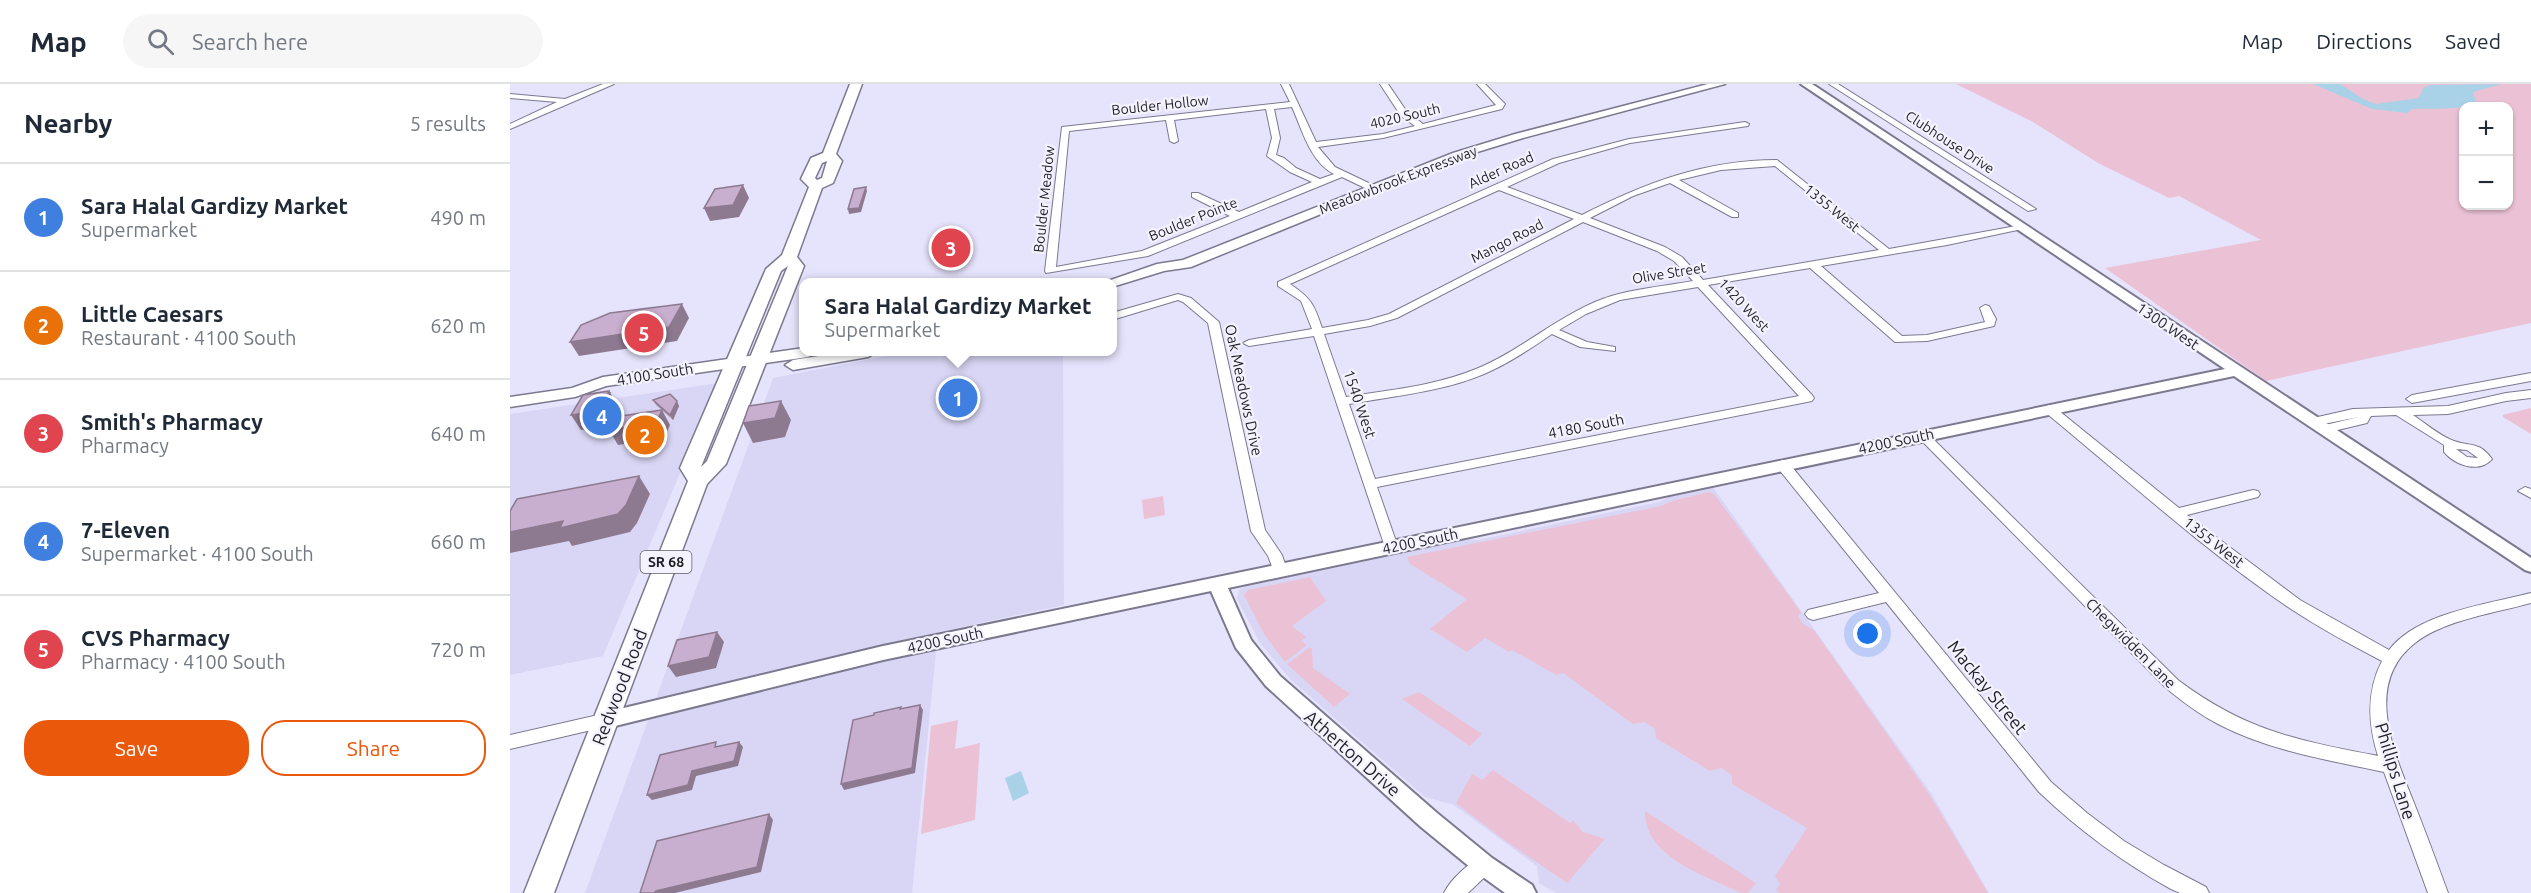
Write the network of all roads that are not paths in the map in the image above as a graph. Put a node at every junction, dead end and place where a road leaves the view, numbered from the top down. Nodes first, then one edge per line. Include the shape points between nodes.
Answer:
1 (610, 84) edge
2 (856, 84) edge
3 (1285, 84) edge
4 (1384, 84) edge
5 (1480, 84) edge
6 (1720, 84) edge
7 (1806, 84) edge
8 (1833, 84) edge
9 (510, 96) edge
10 (1855, 98) junction
11 (1831, 100) junction
12 (566, 101) junction
13 (1294, 104) junction
14 (1269, 106) junction
15 (1169, 117) junction
16 (1744, 124) dead end
17 (1421, 126) junction
18 (510, 127) edge
19 (1065, 129) joint
20 (1174, 141) dead end
21 (1313, 145) junction
22 (1777, 163) joint
23 (1341, 174) junction
24 (1672, 180) junction
25 (1321, 183) junction
26 (1497, 186) junction
27 (1372, 188) junction
28 (1195, 195) dead end
29 (2031, 209) dead end
30 (1735, 215) dead end
31 (1239, 216) junction
32 (1581, 219) junction
33 (2019, 227) junction
34 (1887, 252) junction
35 (789, 257) junction
36 (1186, 264) junction
37 (1812, 264) junction
38 (1050, 272) joint
39 (1117, 282) edge
40 (1702, 282) junction
41 (1282, 284) joint
42 (1117, 292) edge
43 (1985, 308) dead end
44 (1117, 316) edge
45 (1551, 330) junction
46 (1318, 332) junction
47 (1249, 343) dead end
48 (1611, 349) dead end
49 (799, 353) edge
50 (825, 356) edge
51 (757, 364) junction
52 (732, 368) junction
53 (2236, 371) junction
54 (2531, 377) edge
55 (2468, 389) junction
56 (2531, 394) edge
57 (1808, 398) joint
58 (2412, 399) dead end
59 (1342, 401) junction
60 (2489, 401) junction
61 (510, 402) edge
62 (2049, 409) junction
63 (2398, 411) junction
64 (2319, 425) junction
65 (1922, 435) junction
66 (2452, 445) dead end
67 (1782, 465) junction
68 (698, 481) junction
69 (1370, 484) junction
70 (2253, 494) dead end
71 (2177, 513) junction
72 (1391, 547) junction
73 (2531, 566) edge
74 (1280, 570) junction
75 (1217, 584) junction
76 (1888, 596) junction
77 (2531, 598) edge
78 (1813, 614) dead end
79 (2391, 659) junction
80 (607, 720) junction
81 (510, 741) edge
82 (2391, 766) junction
83 (1484, 865) junction
84 (539, 893) edge
85 (1454, 893) edge
86 (1524, 893) edge
87 (2199, 893) edge
88 (2438, 893) edge

1 - 12 street
2 - 35 main road, Redwood Road / SR 68 via 829,155 835,161 828,180 816,186
3 - 13 street
4 - 17 street via 1404,114
5 - 17 street, 4020 South via 1501,104
6 - 27 main road, Meadowbrook Expressway via 1496,142
7 - 11 street, 1300 West
8 - 10 street, Clubhouse Drive
9 - 12 street
10 - 11 street
10 - 29 street, Clubhouse Drive
11 - 33 street, 1300 West
12 - 18 street
13 - 14 street, Boulder Hollow
13 - 21 street
14 - 15 street, Boulder Hollow
14 - 25 street via 1275,120 1277,148 1271,156
15 - 19 street, Boulder Hollow
15 - 20 street
16 - 26 street, Alder Road via 1610,146 1556,161
17 - 21 street, 4020 South via 1383,136
19 - 38 street, Boulder Meadow
21 - 23 street via 1324,162
22 - 24 street, Mango Road via 1723,168
22 - 34 street, 1355 West
23 - 25 street, Boulder Pointe
23 - 27 street
24 - 30 street
24 - 32 street, Mango Road via 1630,194
25 - 31 street, Boulder Pointe
26 - 32 street, 1420 West
26 - 41 street, Alder Road
27 - 36 main road, Meadowbrook Expressway
28 - 31 street
31 - 38 street, Boulder Pointe via 1144,254
32 - 40 street, 1420 West via 1670,254
32 - 46 street, Mango Road via 1393,316
33 - 34 street, Olive Street
33 - 53 street, 1300 West
34 - 37 street, Olive Street
35 - 51 main road, Redwood Road / SR 68 via 796,266
35 - 52 main road, Redwood Road / SR 68 via 774,269
36 - 39 main road, Meadowbrook Expressway via 1162,267
36 - 42 main road, Meadowbrook Expressway via 1174,274
37 - 40 street, Olive Street
37 - 43 street via 1899,340 1980,328 1990,324
40 - 45 street, Olive Street via 1605,300
40 - 57 street, 1420 West
41 - 46 street, 1540 West via 1305,299
44 - 74 street, Oak Meadows Drive via 1178,297 1213,321 1258,531 1275,555
45 - 48 street via 1584,345
45 - 59 street, Olive Street via 1468,376
46 - 47 street, Mango Road
46 - 59 street, 1540 West
49 - 51 main road
50 - 51 main road
51 - 52 main road
51 - 68 main road, Redwood Road / SR 68 via 716,464
52 - 61 main road, 4100 South via 594,394 575,392
52 - 68 main road, Redwood Road / SR 68 via 690,468
53 - 62 street, 4200 South
53 - 64 street, 1300 West
54 - 55 street
55 - 58 street
55 - 60 street
56 - 60 street
57 - 69 street, 4180 South
59 - 69 street, 1540 West
60 - 63 street via 2448,410
62 - 65 street, 4200 South
62 - 71 street, 1355 West
63 - 64 street
63 - 66 street
64 - 73 street, 1300 West
65 - 67 street, 4200 South
65 - 82 street, Chegwidden Lane via 2196,704 2238,729 2263,738
67 - 72 street, 4200 South
67 - 76 street, Mackay Street
68 - 80 main road, Redwood Road / SR 68
69 - 72 street, 1540 West
70 - 71 street
71 - 79 street, 1355 West via 2295,604
72 - 74 street, 4200 South
74 - 75 street, 4200 South
75 - 80 street, 4200 South via 873,655
75 - 83 street, Atherton Drive via 1243,643 1273,681
76 - 78 street
76 - 87 street, Mackay Street via 2065,806 2136,859
77 - 79 street, Phillips Lane via 2424,630
79 - 82 street, Phillips Lane via 2381,680 2378,707
80 - 81 street
80 - 84 main road, Redwood Road / SR 68
82 - 88 street, Phillips Lane
83 - 85 street
83 - 86 street, Atherton Drive

